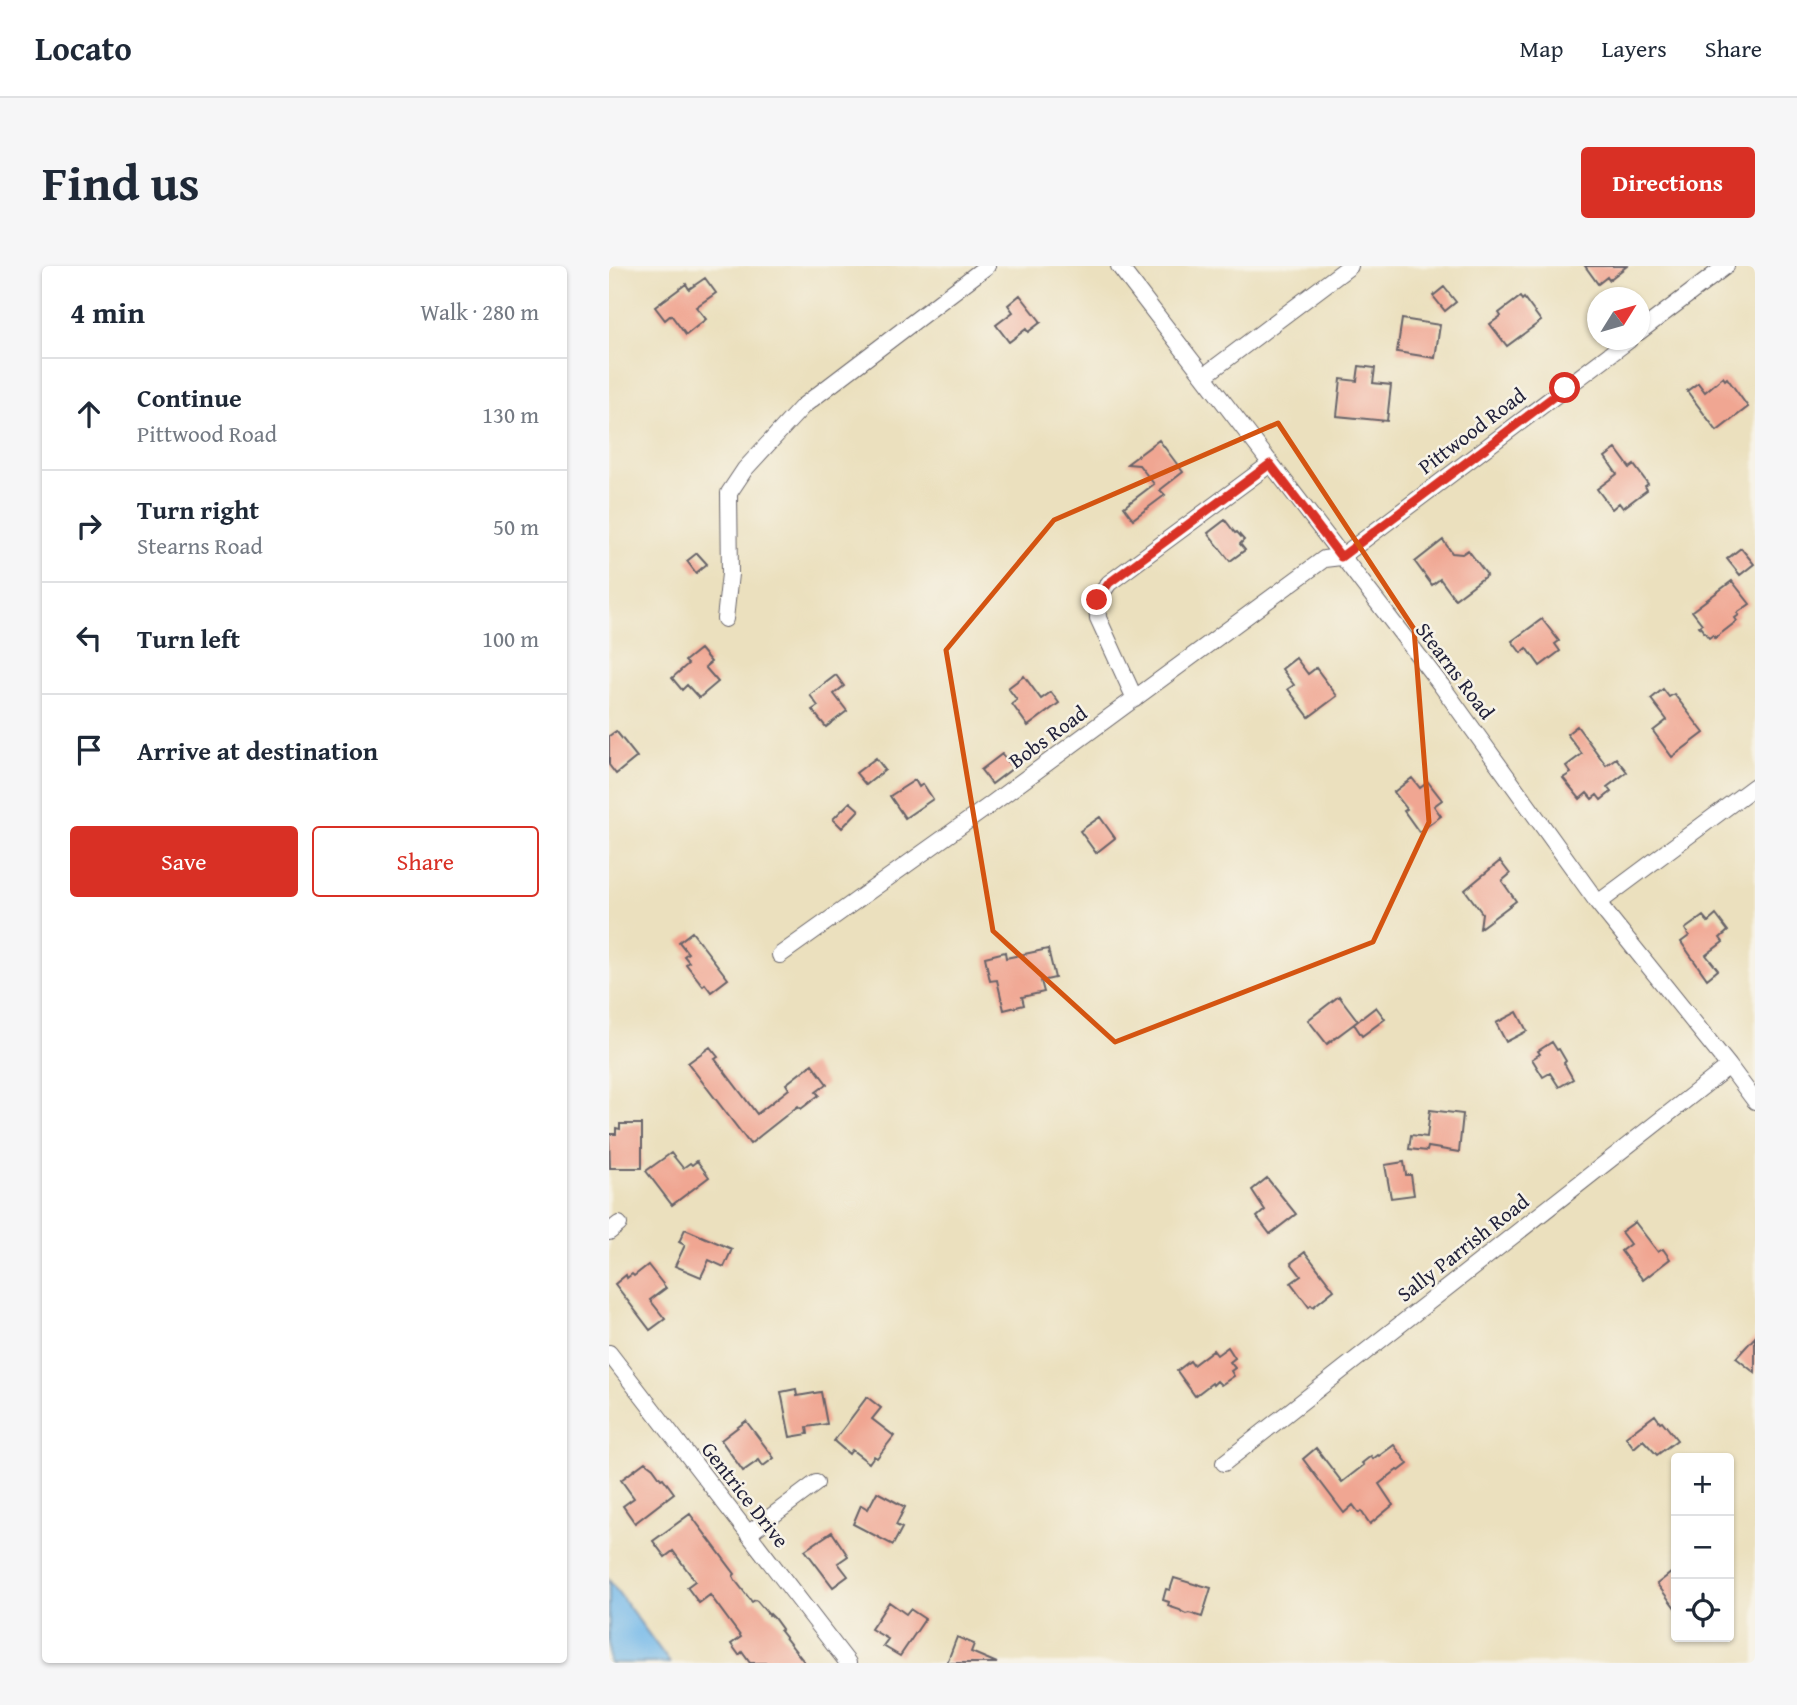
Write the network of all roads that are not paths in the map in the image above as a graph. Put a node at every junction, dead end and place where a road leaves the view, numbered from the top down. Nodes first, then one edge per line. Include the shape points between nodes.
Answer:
1 (987, 266) edge
2 (1119, 266) edge
3 (1350, 266) edge
4 (1726, 266) edge
5 (1650, 324) edge
6 (1616, 350) edge
7 (1204, 376) junction
8 (1270, 464) junction
9 (1341, 557) junction
10 (725, 620) dead end
11 (1135, 699) junction
12 (1755, 786) edge
13 (1598, 903) junction
14 (780, 955) dead end
15 (1729, 1066) junction
16 (1752, 1090) edge
17 (609, 1353) edge
18 (1224, 1463) dead end
19 (816, 1483) dead end
20 (748, 1534) junction
21 (848, 1663) edge

1 - 10 street via 803,406 745,468 729,493 730,574
2 - 7 street, Stearns Road
3 - 7 street
4 - 5 street
6 - 9 street, Pittwood Road
7 - 8 street, Stearns Road
8 - 9 street, Stearns Road
8 - 11 street via 1109,583 1097,600 1098,618
9 - 11 street, Bobs Road via 1324,559
9 - 13 street, Stearns Road via 1441,685
11 - 14 street, Bobs Road
12 - 13 street
13 - 15 street, Stearns Road
15 - 16 street, Stearns Road
15 - 18 street, Sally Parrish Road
17 - 20 street, Gentrice Drive
19 - 20 street
20 - 21 street, Gentrice Drive

